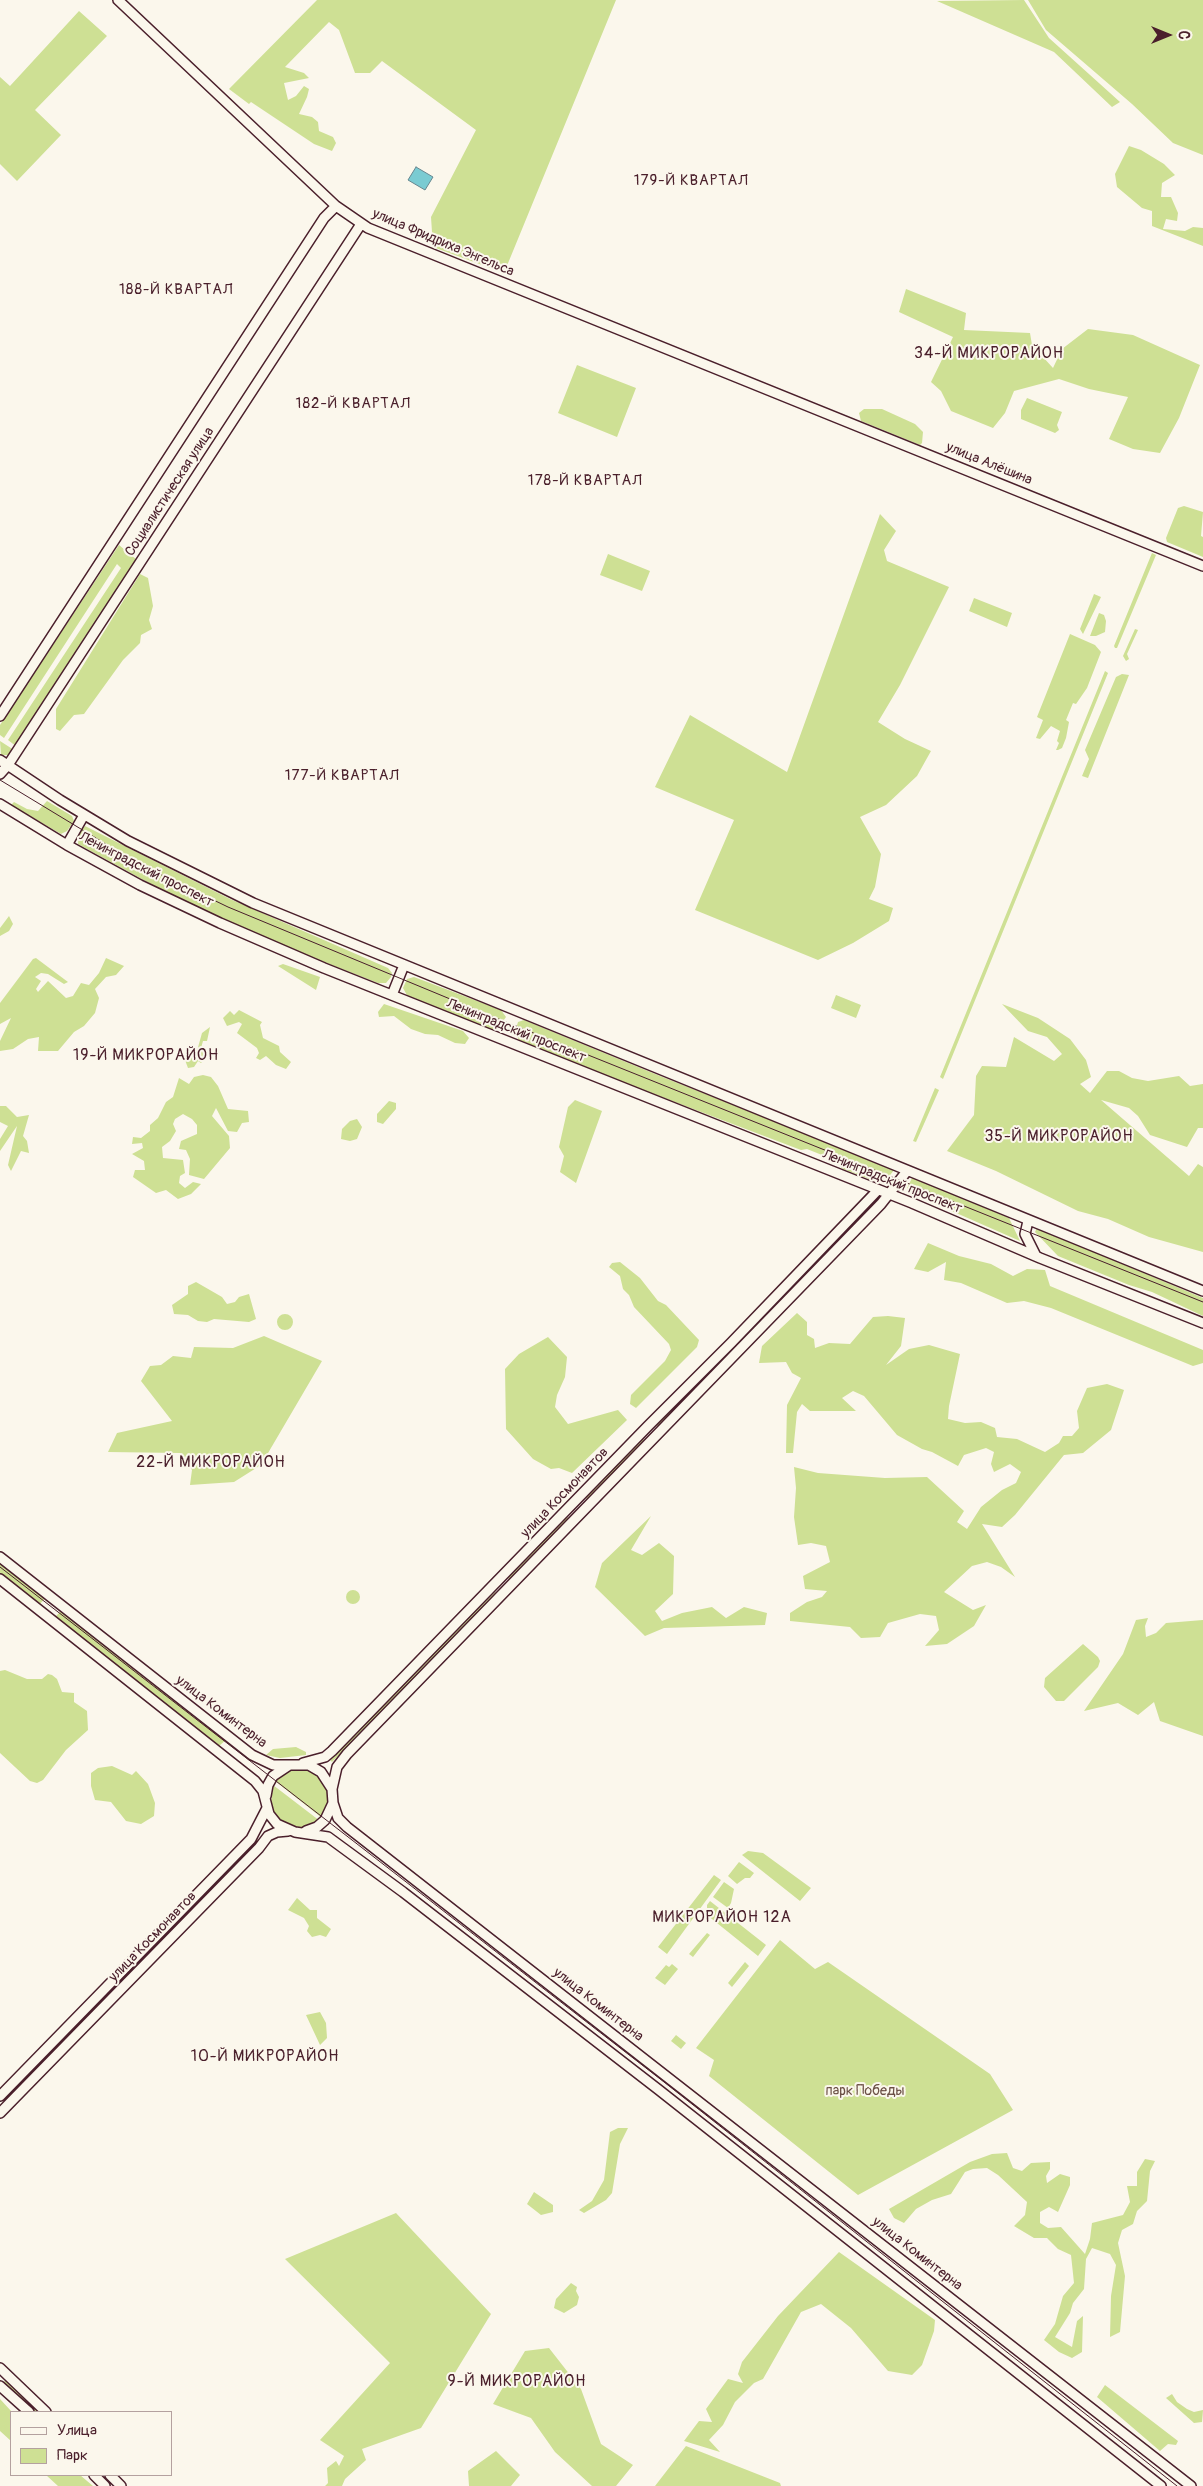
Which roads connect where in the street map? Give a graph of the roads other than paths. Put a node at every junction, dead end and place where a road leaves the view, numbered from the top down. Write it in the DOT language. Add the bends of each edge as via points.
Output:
graph roads {
  1 [pos="118,0"];
  2 [pos="336,206"];
  3 [pos="361,224"];
  4 [pos="765,389"];
  5 [pos="1203,566"];
  6 [pos="0,716"];
  7 [pos="0,760"];
  8 [pos="8,765"];
  9 [pos="0,774"];
  10 [pos="0,804"];
  11 [pos="84,815"];
  12 [pos="67,845"];
  13 [pos="404,965"];
  14 [pos="392,995"];
  15 [pos="907,1171"];
  16 [pos="878,1190"];
  17 [pos="889,1194"];
  18 [pos="1028,1221"];
  19 [pos="1036,1256"];
  20 [pos="1203,1291"];
  21 [pos="1203,1323"];
  22 [pos="0,1557"];
  23 [pos="0,1579"];
  24 [pos="296,1764"];
  25 [pos="332,1789"];
  26 [pos="266,1796"];
  27 [pos="333,1803"];
  28 [pos="267,1808"];
  29 [pos="295,1832"];
  30 [pos="0,2096"];
  31 [pos="0,2113"];
  32 [pos="1,2372"];
  33 [pos="0,2386"];
  34 [pos="28,2411"];
  35 [pos="45,2411"];
  36 [pos="95,2476"];
  37 [pos="111,2476"];
  38 [pos="105,2486"];
  39 [pos="121,2486"];
  40 [pos="1161,2486"];
  41 [pos="1192,2486"];
  1 -- 2 [label="street, улица Фридриха Энгельса"];
  2 -- 3 [label="street, улица Фридриха Энгельса"];
  2 -- 6 [label="street, Социалистическая улица" via="324,218"];
  3 -- 4 [label="street, улица Фридриха Энгельса" via="400,243"];
  3 -- 8 [label="street, Социалистическая улица"];
  4 -- 5 [label="street, улица Алёшина"];
  7 -- 8 [label="street, Ленинградский проспект"];
  8 -- 9 [label="street, Социалистическая улица"];
  8 -- 11 [label="street, Ленинградский проспект"];
  10 -- 12 [label="street, Ленинградский проспект"];
  11 -- 12 [label="street"];
  11 -- 13 [label="street, Ленинградский проспект" via="128,841 244,899"];
  12 -- 14 [label="street, Ленинградский проспект" via="220,923"];
  13 -- 14 [label="street"];
  13 -- 15 [label="street, Ленинградский проспект"];
  14 -- 16 [label="street, Ленинградский проспект"];
  15 -- 17 [label="street, улица Космонавтов"];
  15 -- 18 [label="street, Ленинградский проспект"];
  16 -- 17 [label="street, Ленинградский проспект"];
  16 -- 24 [label="street, улица Космонавтов" via="339,1744 325,1757"];
  17 -- 19 [label="street, Ленинградский проспект"];
  17 -- 25 [label="street, улица Космонавтов" via="347,1754 337,1767"];
  18 -- 19 [label="street" via="1025,1234"];
  18 -- 20 [label="street, Ленинградский проспект"];
  19 -- 21 [label="street, Ленинградский проспект"];
  22 -- 24 [label="street, улица Коминтерна" via="252,1754 273,1765"];
  23 -- 26 [label="street" via="206,1740 258,1783"];
  24 -- 25 [label="street, улица Коминтерна" via="309,1765 321,1772"];
  24 -- 26 [label="street, улица Космонавтов" via="275,1774"];
  25 -- 27 [label="street, улица Коминтерна"];
  26 -- 28 [label="street"];
  27 -- 29 [label="street, улица Космонавтов" via="328,1817 317,1827"];
  27 -- 41 [label="street, улица Коминтерна" via="338,1818 347,1827"];
  28 -- 29 [label="street" via="277,1824"];
  28 -- 30 [label="street, улица Космонавтов" via="251,1839"];
  29 -- 31 [label="street, улица Космонавтов" via="282,1830 268,1836"];
  29 -- 40 [label="street" via="328,1837 402,1892"];
  32 -- 35 [label="street"];
  33 -- 34 [label="street"];
  36 -- 38 [label="street"];
  37 -- 39 [label="street"];
}
